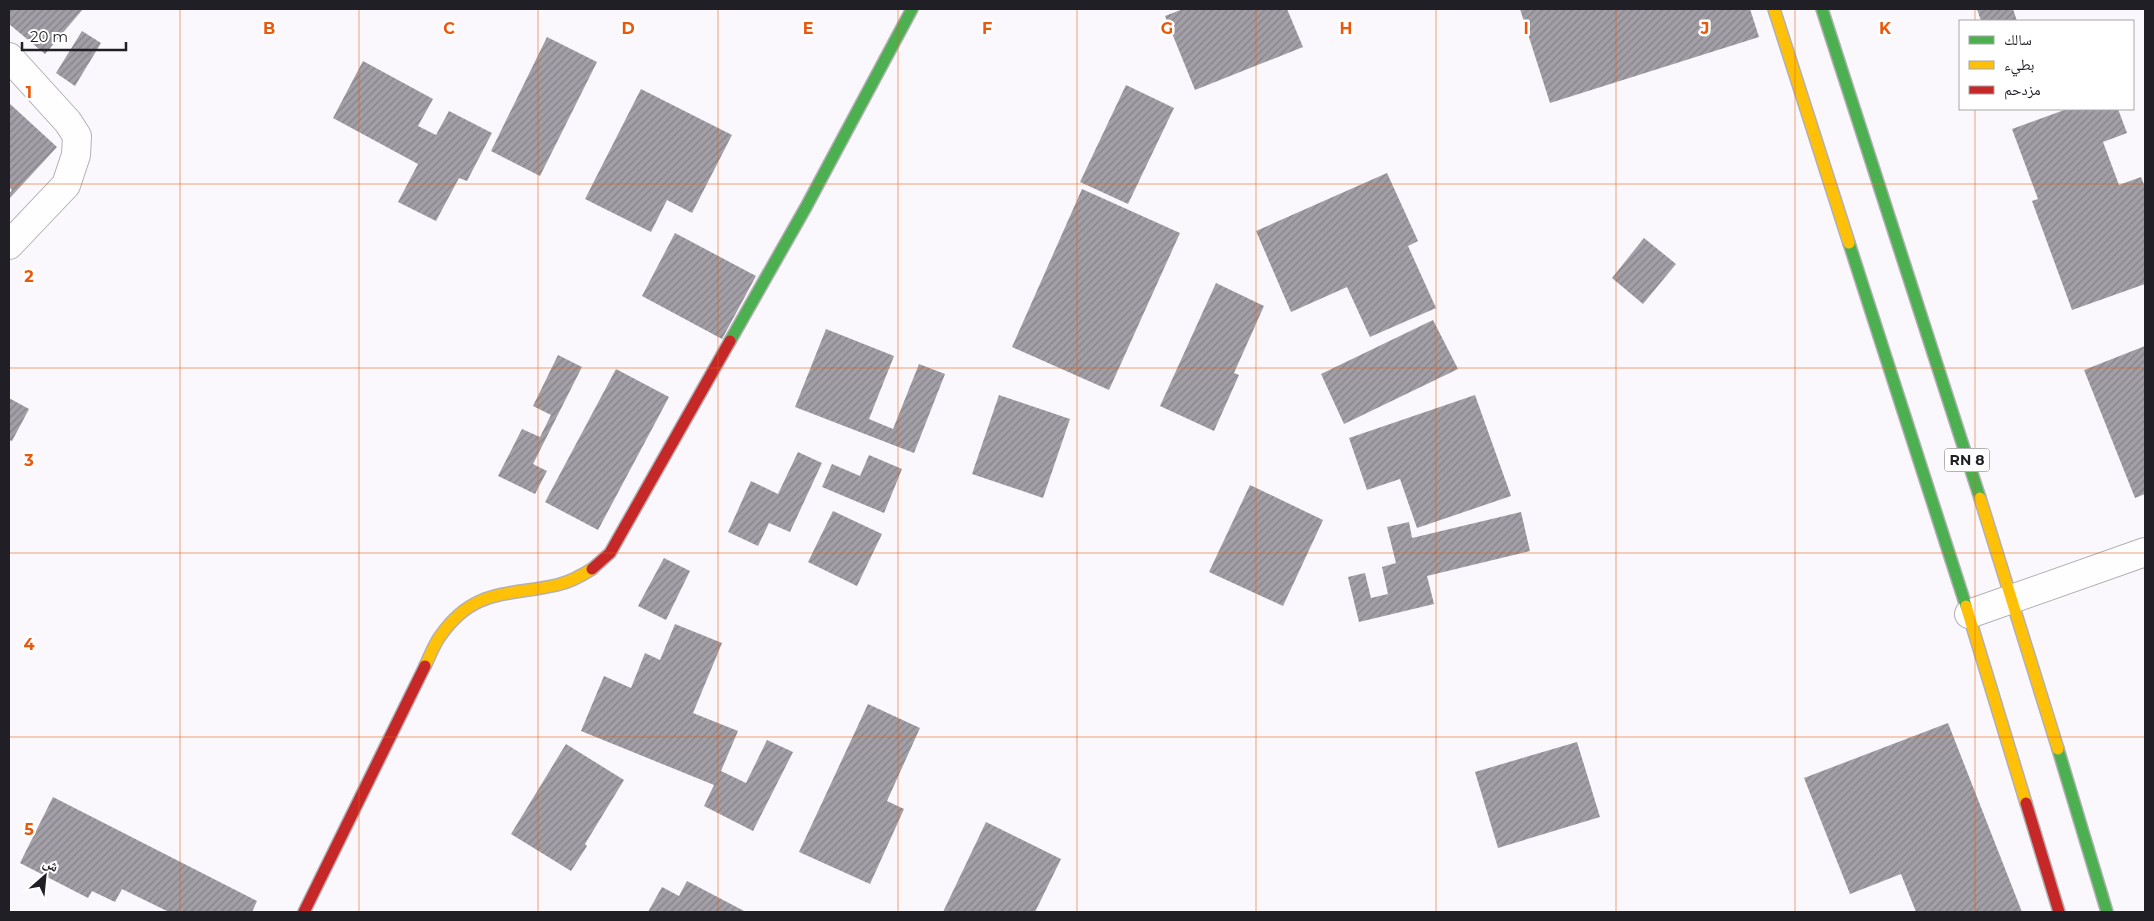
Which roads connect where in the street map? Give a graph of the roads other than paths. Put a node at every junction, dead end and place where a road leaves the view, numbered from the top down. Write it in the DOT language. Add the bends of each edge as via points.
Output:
graph roads {
  1 [pos="912,9"];
  2 [pos="1774,9"];
  3 [pos="1822,9"];
  4 [pos="9,57"];
  5 [pos="9,245"];
  6 [pos="2145,552"];
  7 [pos="2012,599"];
  8 [pos="1970,614"];
  9 [pos="304,912"];
  10 [pos="2059,912"];
  11 [pos="2107,912"];
  1 -- 9 [label="main road" via="806,207 610,553 582,577 547,588 493,595 472,604 454,618 440,636"];
  2 -- 8 [label="main road, RN 8"];
  3 -- 7 [label="main road, RN 8"];
  4 -- 5 [label="street" via="77,136 76,155 66,186"];
  6 -- 7 [label="street"];
  7 -- 8 [label="street"];
  7 -- 11 [label="main road, RN 8"];
  8 -- 10 [label="main road, RN 8"];
}
